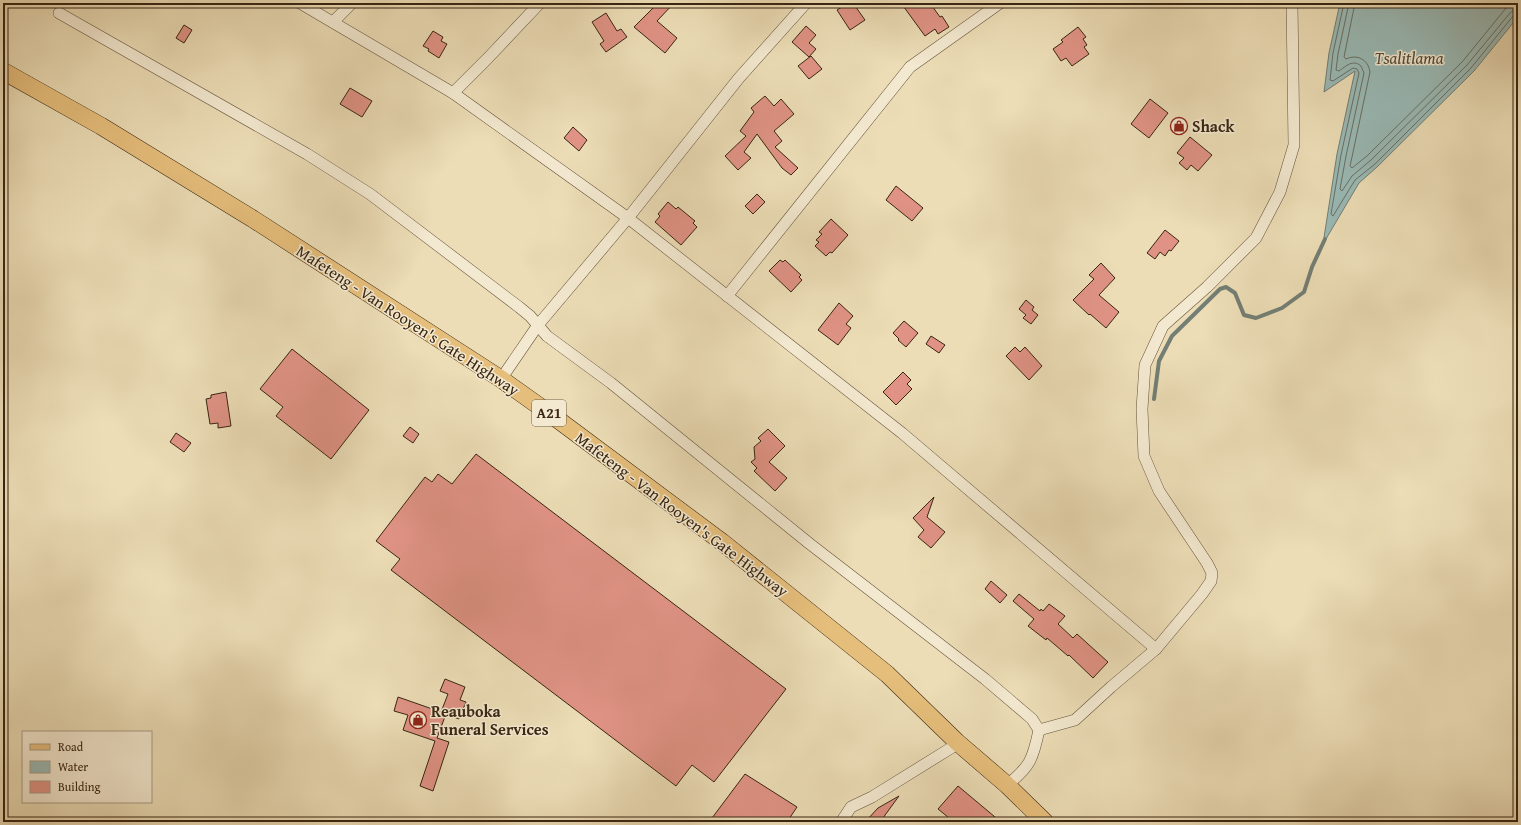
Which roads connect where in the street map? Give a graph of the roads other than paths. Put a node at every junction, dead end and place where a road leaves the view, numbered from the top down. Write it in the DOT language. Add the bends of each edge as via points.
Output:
graph roads {
  1 [pos="300,3"];
  2 [pos="352,3"];
  3 [pos="540,3"];
  4 [pos="806,3"];
  5 [pos="1000,3"];
  6 [pos="1292,3"];
  7 [pos="59,13"];
  8 [pos="333,22"];
  9 [pos="3,71"];
  10 [pos="453,93"];
  11 [pos="628,218"];
  12 [pos="727,296"];
  13 [pos="538,325"];
  14 [pos="500,379"];
  15 [pos="1156,649"];
  16 [pos="1038,730"];
  17 [pos="957,742"];
  18 [pos="1006,785"];
  19 [pos="841,822"];
  20 [pos="1045,822"];
  1 -- 8 [label="street"];
  2 -- 8 [label="street"];
  3 -- 10 [label="street"];
  4 -- 11 [label="street" via="739,78"];
  5 -- 12 [label="street" via="910,67"];
  6 -- 15 [label="street" via="1294,145 1280,192 1256,238 1207,288 1163,326 1145,365 1142,409 1144,456 1159,491 1212,573 1211,581 1202,594"];
  7 -- 13 [label="street" via="307,154 370,194 519,307"];
  8 -- 10 [label="street"];
  9 -- 14 [label="main road, Mafeteng - Van Rooyen's Gate Highway / A21" via="101,126 253,219"];
  10 -- 11 [label="street"];
  11 -- 12 [label="street"];
  11 -- 13 [label="street"];
  12 -- 15 [label="street" via="902,433"];
  13 -- 14 [label="street"];
  13 -- 16 [label="street" via="547,336 984,679 1032,719"];
  14 -- 17 [label="main road, Mafeteng - Van Rooyen's Gate Highway / A21" via="728,546 887,674"];
  15 -- 16 [label="street" via="1076,720"];
  16 -- 18 [label="street" via="1034,754 1023,773"];
  17 -- 18 [label="main road, Mafeteng - Van Rooyen's Gate Highway / A21"];
  17 -- 19 [label="street" via="872,797 851,807"];
  18 -- 20 [label="main road, Mafeteng - Van Rooyen's Gate Highway / A21"];
}
